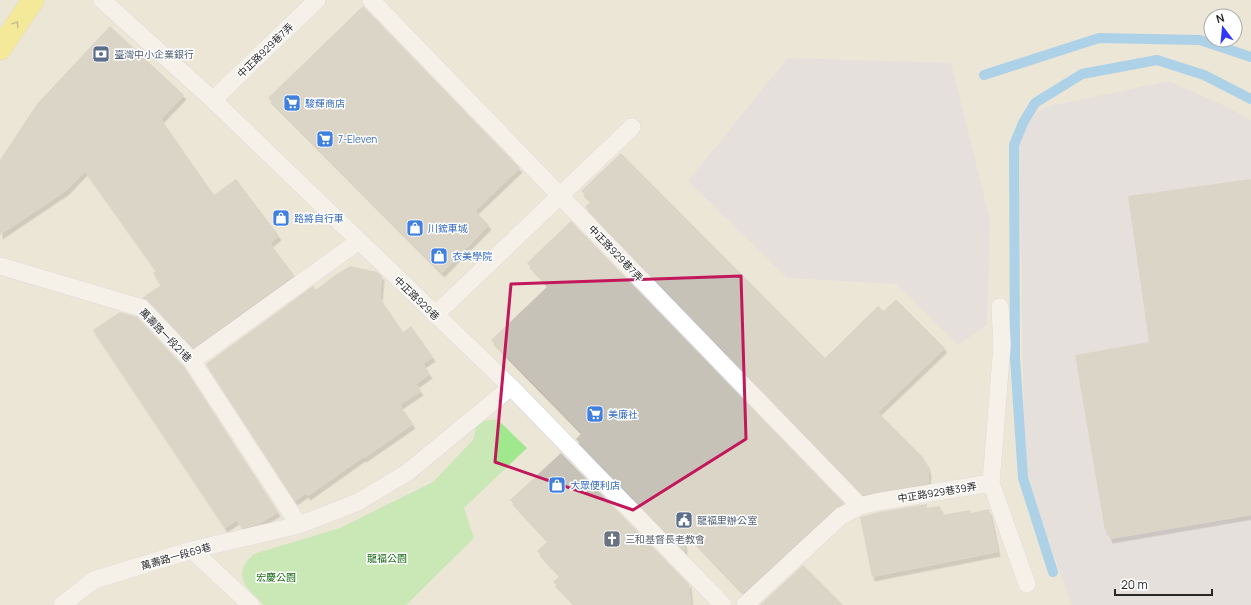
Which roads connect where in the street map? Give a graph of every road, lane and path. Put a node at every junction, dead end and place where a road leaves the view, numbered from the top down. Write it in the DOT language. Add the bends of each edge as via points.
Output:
graph roads {
  1 [pos="33,0"];
  2 [pos="102,0"];
  3 [pos="317,0"];
  4 [pos="371,0"];
  5 [pos="0,49"];
  6 [pos="213,100"];
  7 [pos="632,127"];
  8 [pos="560,196"];
  9 [pos="359,241"];
  10 [pos="0,266"];
  11 [pos="1000,307"];
  12 [pos="435,315"];
  13 [pos="192,361"];
  14 [pos="511,387"];
  15 [pos="991,483"];
  16 [pos="860,506"];
  17 [pos="299,525"];
  18 [pos="192,550"];
  19 [pos="1027,584"];
  20 [pos="62,605"];
  21 [pos="251,605"];
  22 [pos="723,605"];
  23 [pos="745,605"];
  5 -- 1 [label="main road, one-way"];
  2 -- 6 [label="lane, 中正路929巷"];
  3 -- 6 [label="lane, 中正路929巷7弄"];
  4 -- 8 [label="lane, 中正路929巷7弄"];
  6 -- 9 [label="lane, 中正路929巷"];
  7 -- 8 [label="lane"];
  8 -- 12 [label="lane"];
  8 -- 16 [label="lane, 中正路929巷7弄"];
  9 -- 12 [label="lane, 中正路929巷"];
  9 -- 13 [label="lane"];
  10 -- 13 [label="lane, 萬壽路一段21巷" via="142,308"];
  11 -- 15 [label="lane, 中正路929巷39弄" via="1002,345"];
  12 -- 14 [label="lane, 中正路929巷"];
  13 -- 17 [label="lane, 萬壽路一段21巷"];
  14 -- 17 [label="lane, 萬壽路一段69巷" via="408,472 358,502"];
  14 -- 22 [label="lane, 中正路929巷"];
  15 -- 16 [label="lane, 中正路929巷39弄"];
  15 -- 19 [label="lane"];
  16 -- 23 [label="lane, 中正路929巷39弄" via="841,516"];
  17 -- 18 [label="lane, 萬壽路一段69巷"];
  18 -- 20 [label="lane, 萬壽路一段69巷" via="94,580"];
  18 -- 21 [label="lane"];
}
